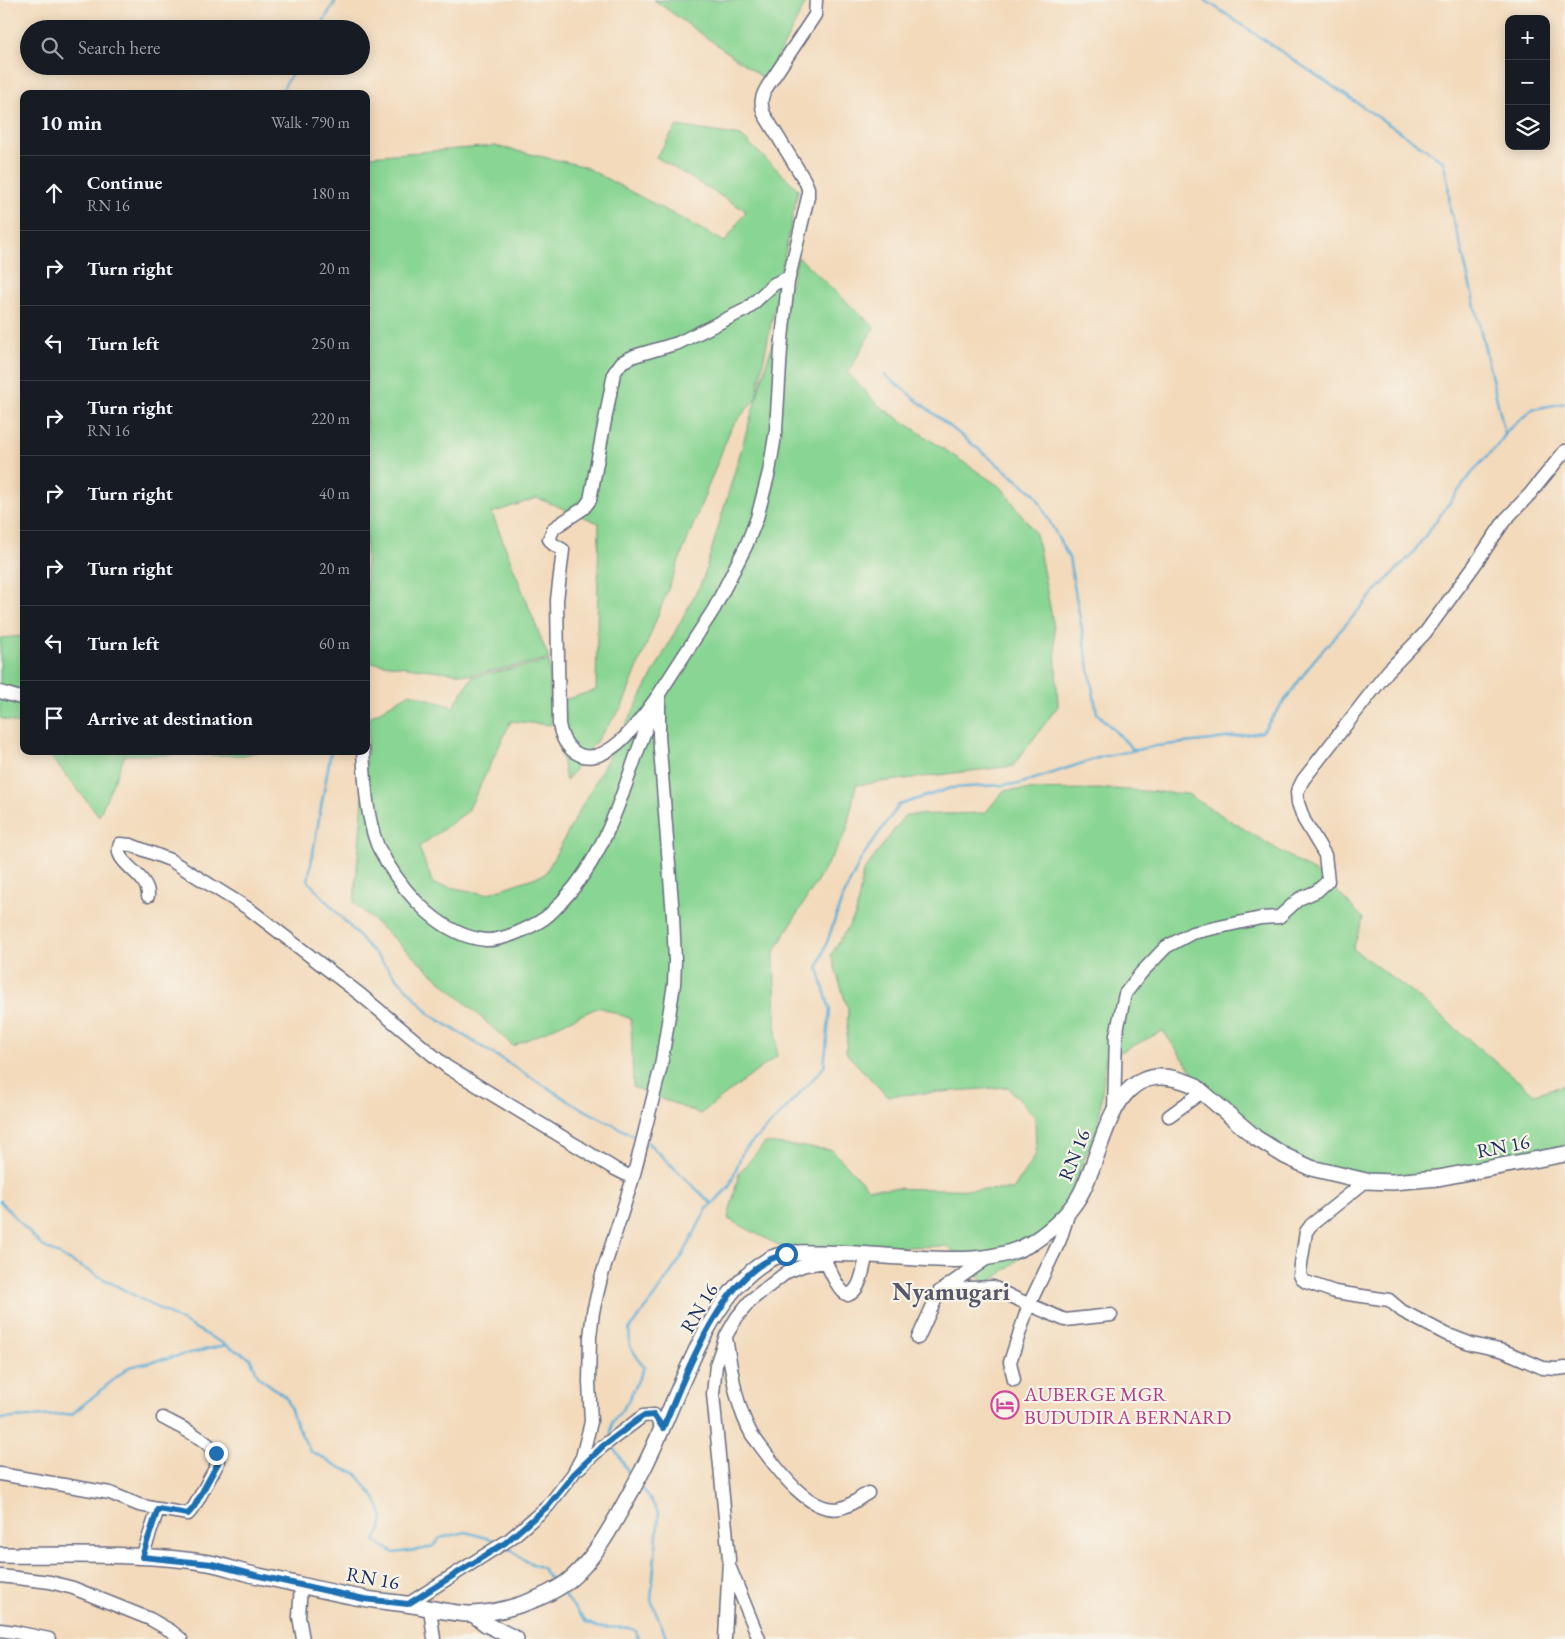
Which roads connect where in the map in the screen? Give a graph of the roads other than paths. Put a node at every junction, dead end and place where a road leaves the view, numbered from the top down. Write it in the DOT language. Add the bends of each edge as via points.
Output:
graph roads {
  1 [pos="816,0"];
  2 [pos="789,276"];
  3 [pos="1565,451"];
  4 [pos="0,692"];
  5 [pos="659,694"];
  6 [pos="20,699"];
  7 [pos="363,755"];
  8 [pos="148,896"];
  9 [pos="1202,1092"];
  10 [pos="1114,1109"];
  11 [pos="1169,1116"];
  12 [pos="1565,1154"];
  13 [pos="632,1178"];
  14 [pos="1366,1181"];
  15 [pos="1070,1210"];
  16 [pos="867,1254"];
  17 [pos="824,1257"];
  18 [pos="989,1257"];
  19 [pos="940,1292"];
  20 [pos="1029,1305"];
  21 [pos="1110,1315"];
  22 [pos="726,1336"];
  23 [pos="918,1338"];
  24 [pos="1565,1368"];
  25 [pos="1014,1380"];
  26 [pos="163,1418"];
  27 [pos="663,1428"];
  28 [pos="0,1474"];
  29 [pos="574,1474"];
  30 [pos="868,1493"];
  31 [pos="158,1509"];
  32 [pos="0,1555"];
  33 [pos="142,1557"];
  34 [pos="728,1563"];
  35 [pos="0,1576"];
  36 [pos="301,1584"];
  37 [pos="408,1604"];
  38 [pos="430,1609"];
  39 [pos="473,1614"];
  40 [pos="0,1630"];
  41 [pos="48,1639"];
  42 [pos="181,1639"];
  43 [pos="303,1639"];
  44 [pos="434,1639"];
  45 [pos="516,1639"];
  46 [pos="724,1639"];
  47 [pos="759,1639"];
  1 -- 2 [label="street" via="815,15 761,100 764,114 808,188"];
  2 -- 5 [label="street" via="776,430 758,518 714,608"];
  2 -- 5 [label="street" via="774,284 747,309 678,343 622,362 614,373 590,500 584,508 554,528 549,539 563,550 557,600 559,714 561,736 568,746 582,756 593,757 614,747 637,726"];
  3 -- 10 [label="street" via="1505,520 1425,633 1388,671 1303,780 1297,792 1298,803 1304,820 1325,855 1328,881 1317,891 1299,899 1279,917 1192,933 1166,947 1125,994 1116,1035"];
  4 -- 6 [label="street"];
  5 -- 7 [label="street" via="618,810 586,874 547,917 499,938 488,940 459,933 427,912 410,896 377,845 366,793"];
  5 -- 13 [label="street" via="674,969 661,1066"];
  8 -- 13 [label="street" via="144,882 122,860 118,852 120,844 170,860 249,909 361,995 447,1067"];
  9 -- 10 [label="main road, RN 16 / RN 16" via="1183,1080 1151,1078 1138,1083"];
  9 -- 11 [label="street"];
  9 -- 14 [label="main road, RN 16 / RN 16" via="1256,1138 1285,1156 1311,1168"];
  10 -- 15 [label="main road, RN 16 / RN 16" via="1091,1171"];
  12 -- 14 [label="main road, RN 16 / RN 16" via="1438,1178"];
  13 -- 29 [label="street" via="593,1312 589,1382 591,1422"];
  14 -- 24 [label="street" via="1306,1232 1302,1279 1335,1292 1389,1300 1404,1312 1446,1334 1504,1351 1543,1368"];
  15 -- 18 [label="main road, RN 16 / RN 16" via="1031,1244"];
  15 -- 20 [label="street" via="1060,1240"];
  16 -- 17 [label="main road, RN 16 / RN 16"];
  16 -- 17 [label="street" via="858,1286 848,1295 840,1288"];
  16 -- 18 [label="main road, RN 16 / RN 16" via="955,1259"];
  17 -- 22 [label="street" via="787,1272 751,1300"];
  17 -- 27 [label="main road, RN 16 / RN 16" via="794,1253 774,1257 735,1287 695,1355"];
  18 -- 19 [label="street"];
  19 -- 20 [label="street" via="993,1287"];
  19 -- 23 [label="street"];
  20 -- 21 [label="street" via="1065,1320"];
  20 -- 25 [label="street" via="1010,1362"];
  22 -- 30 [label="street" via="738,1403 747,1426 798,1492 819,1507 829,1509 843,1508"];
  22 -- 34 [label="street" via="716,1365 713,1394"];
  26 -- 31 [label="street" via="210,1447 216,1453 218,1463 188,1514"];
  27 -- 29 [label="street" via="654,1415 643,1416 603,1446"];
  27 -- 39 [label="main road, RN 16 / RN 16" via="616,1518 588,1562 559,1588 524,1604"];
  28 -- 31 [label="street" via="110,1493"];
  29 -- 37 [label="street" via="548,1506 510,1539"];
  31 -- 33 [label="street"];
  32 -- 33 [label="main road, RN 16 / RN 16"];
  33 -- 36 [label="main road, RN 16 / RN 16" via="212,1564"];
  34 -- 46 [label="street"];
  34 -- 47 [label="street"];
  35 -- 42 [label="street" via="73,1588 150,1619"];
  36 -- 37 [label="main road, RN 16 / RN 16" via="364,1599"];
  36 -- 43 [label="street" via="299,1617"];
  37 -- 38 [label="main road, RN 16 / RN 16"];
  38 -- 39 [label="main road, RN 16 / RN 16"];
  38 -- 44 [label="street"];
  39 -- 45 [label="main road"];
  40 -- 41 [label="street"];
}
